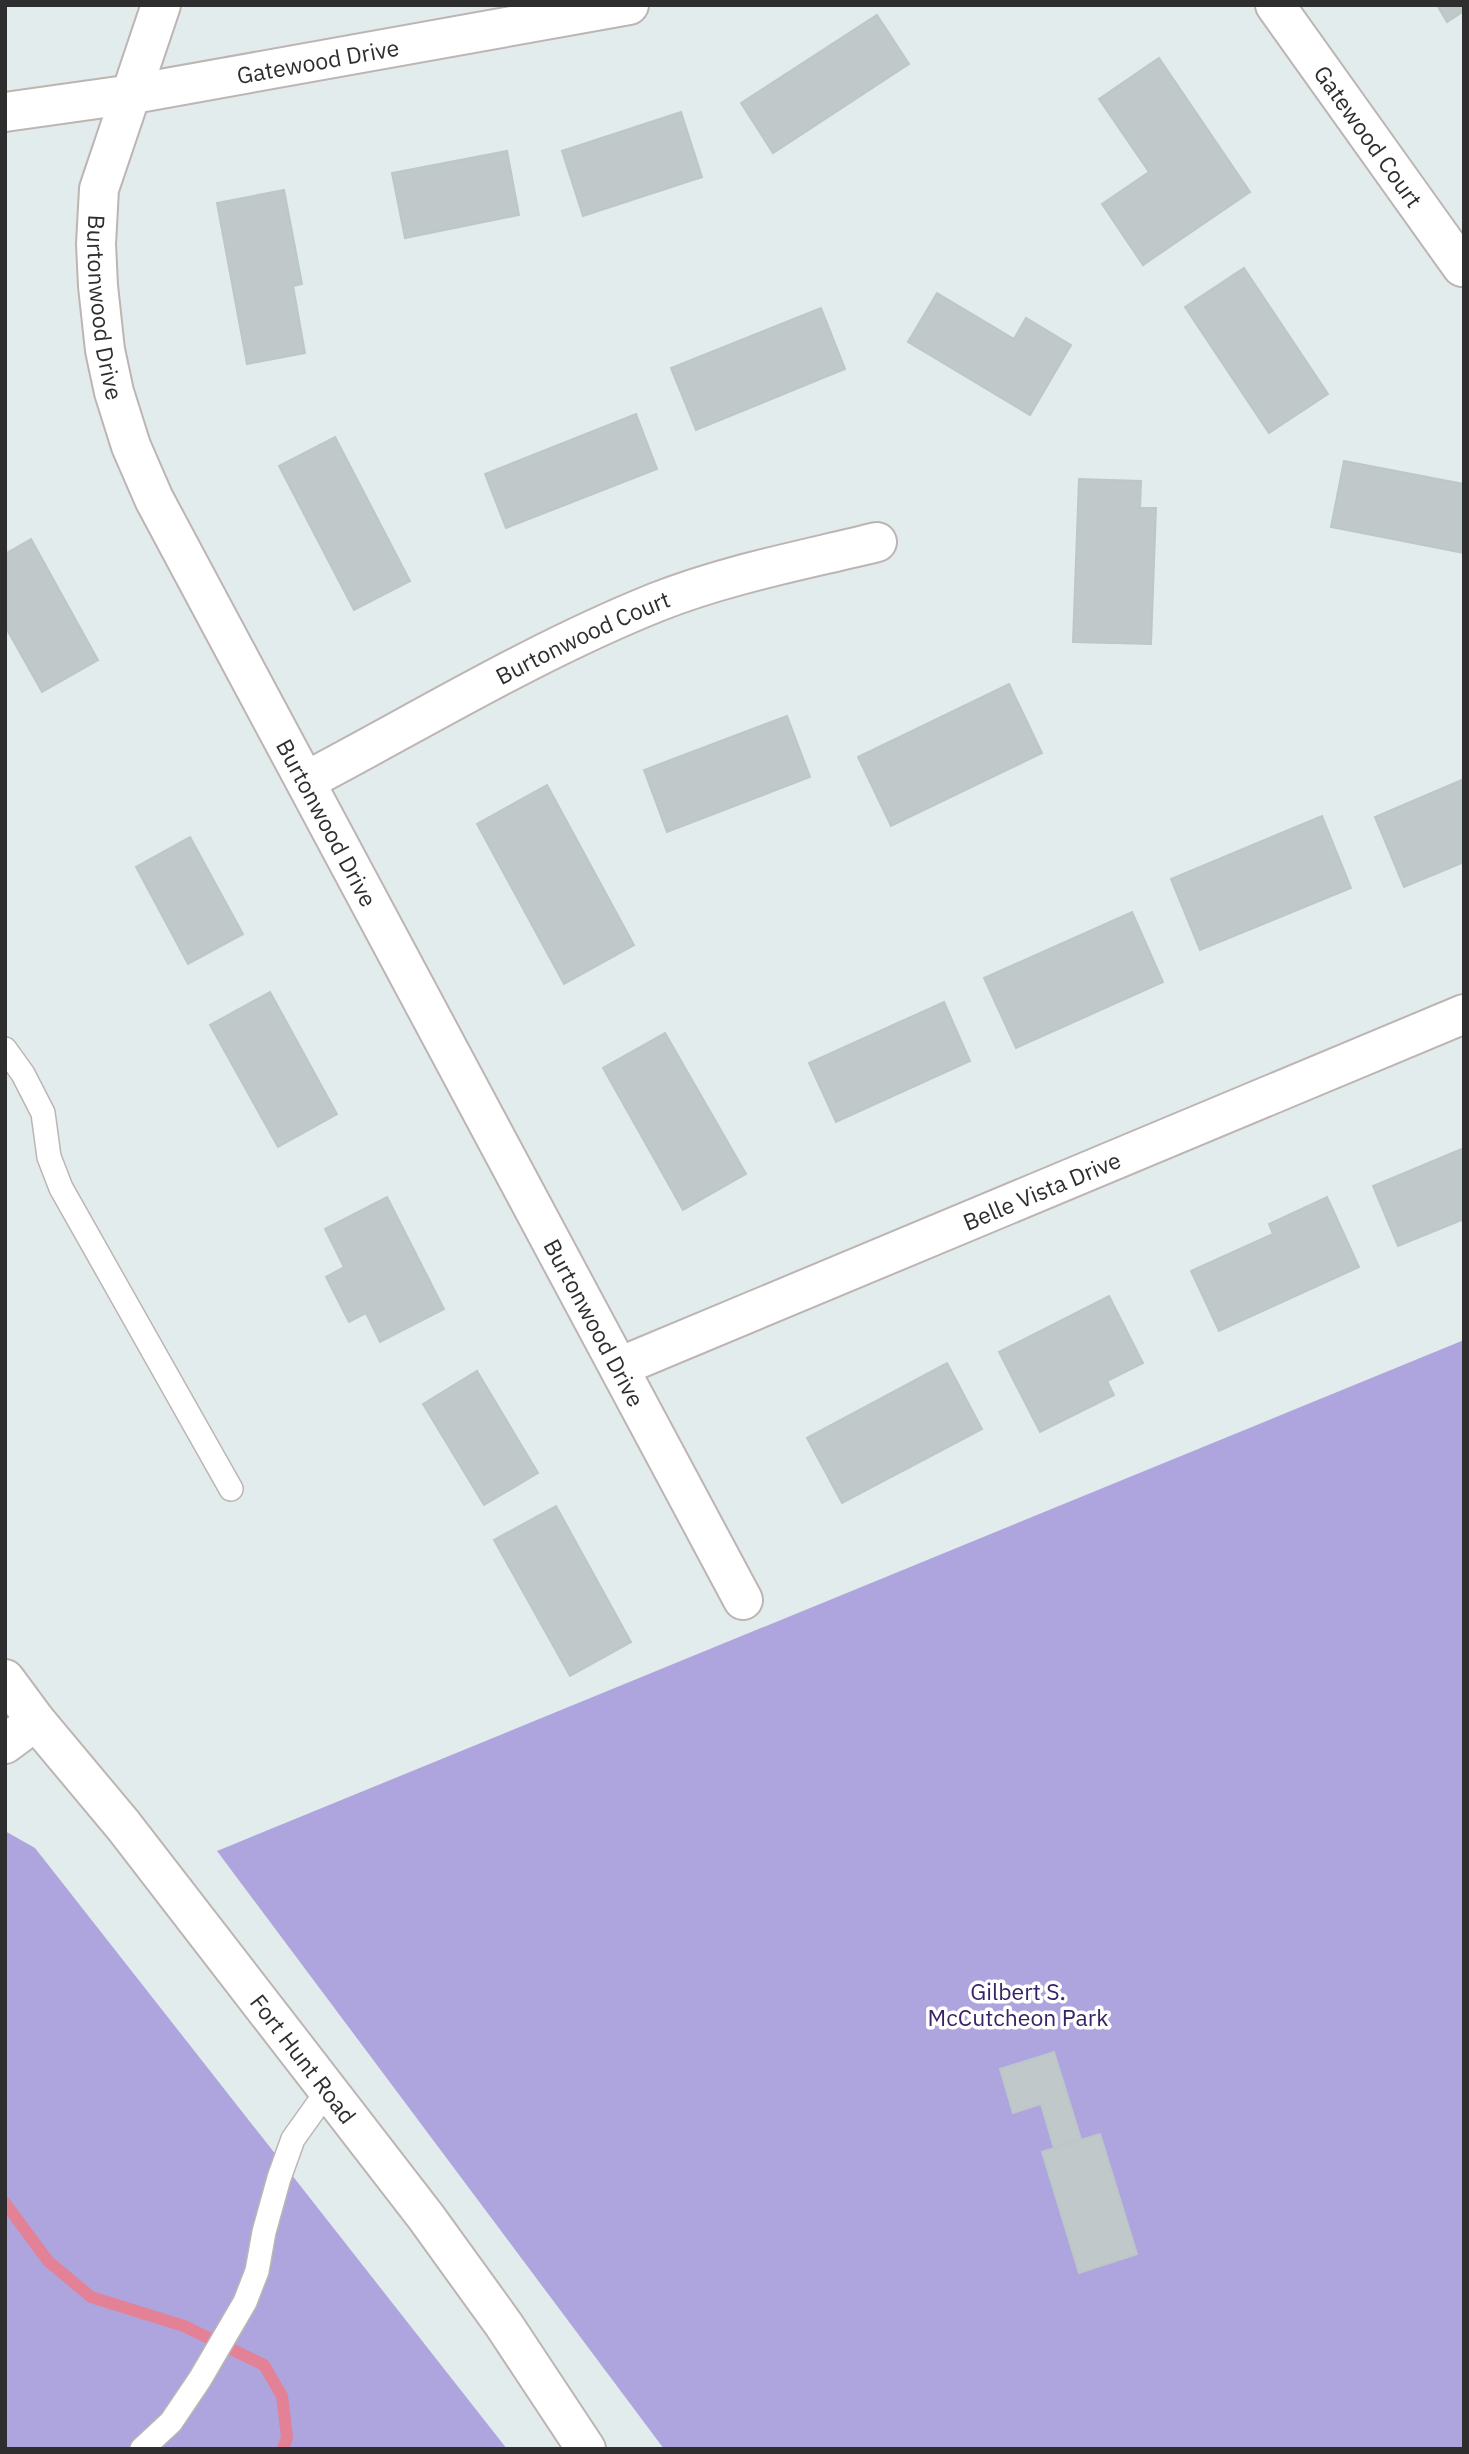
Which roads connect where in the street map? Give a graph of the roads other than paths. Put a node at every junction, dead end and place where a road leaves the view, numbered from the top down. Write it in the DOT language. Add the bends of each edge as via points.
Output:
graph roads {
  1 [pos="161,5"];
  2 [pos="629,5"];
  3 [pos="1275,5"];
  4 [pos="133,94"];
  5 [pos="5,112"];
  6 [pos="1462,267"];
  7 [pos="877,542"];
  8 [pos="306,781"];
  9 [pos="1464,1014"];
  10 [pos="5,1049"];
  11 [pos="619,1367"];
  12 [pos="231,1489"];
  13 [pos="743,1600"];
  14 [pos="5,1679"];
  15 [pos="36,1721"];
  16 [pos="5,1744"];
  17 [pos="328,2091"];
  18 [pos="142,2449"];
  19 [pos="586,2449"];
  1 -- 4 [label="street, Burtonwood Drive"];
  2 -- 4 [label="street, Gatewood Drive"];
  3 -- 6 [label="street, Gatewood Court"];
  4 -- 5 [label="street, Gatewood Drive"];
  4 -- 8 [label="street, Burtonwood Drive" via="99,189 98,286 114,392 154,499"];
  7 -- 8 [label="street, Burtonwood Court" via="724,579 657,602 558,646"];
  8 -- 11 [label="street, Burtonwood Drive"];
  9 -- 11 [label="street, Belle Vista Drive"];
  10 -- 12 [label="lane" via="43,1113 49,1157 61,1188"];
  11 -- 13 [label="street, Burtonwood Drive"];
  14 -- 15 [label="street, Fort Hunt Road"];
  15 -- 16 [label="street"];
  15 -- 17 [label="street, Fort Hunt Road" via="123,1825"];
  17 -- 18 [label="lane" via="293,2139 271,2205 257,2271 244,2302 171,2422"];
  17 -- 19 [label="street, Fort Hunt Road" via="489,2303"];
}
